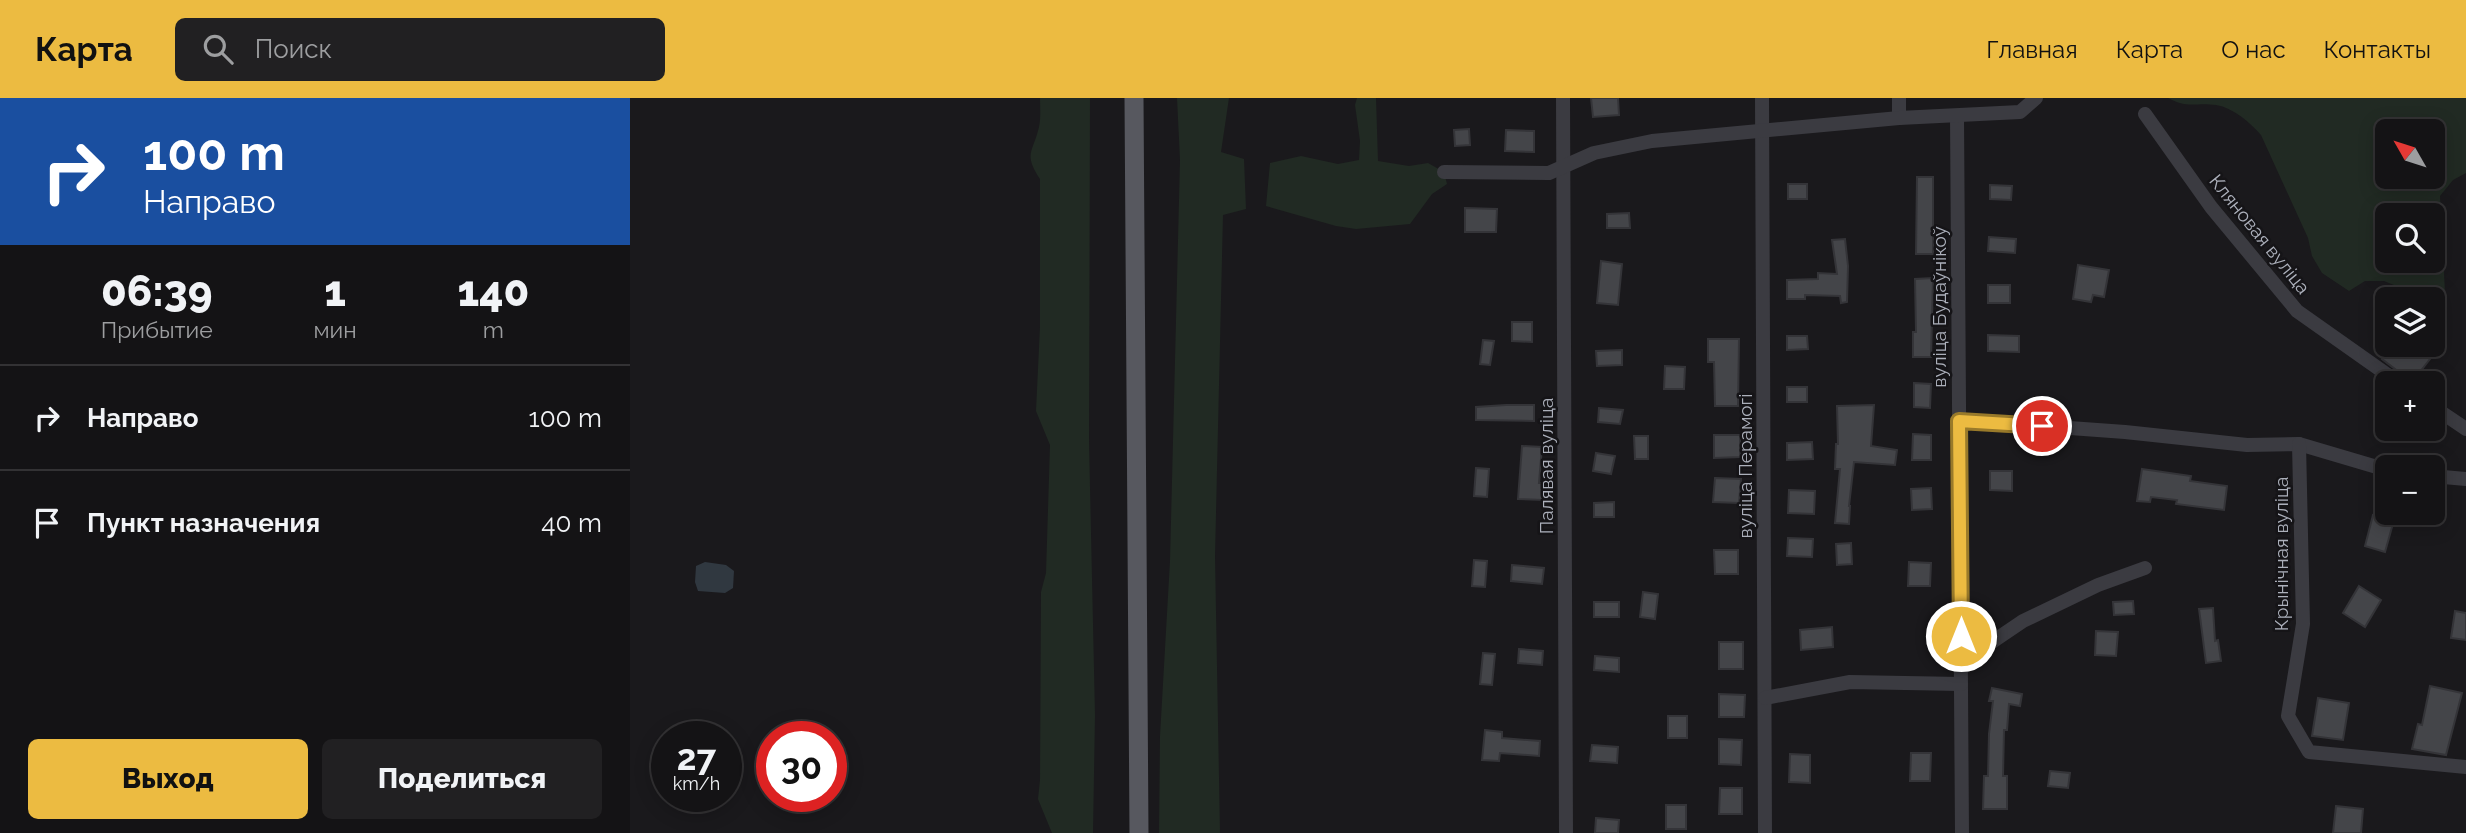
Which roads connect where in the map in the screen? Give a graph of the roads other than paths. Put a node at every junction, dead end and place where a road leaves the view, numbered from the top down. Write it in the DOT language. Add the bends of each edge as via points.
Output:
graph roads {
  1 [pos="1134,98"];
  2 [pos="1563,98"];
  3 [pos="1762,98"];
  4 [pos="1899,98"];
  5 [pos="2036,98"];
  6 [pos="2145,114"];
  7 [pos="1957,117"];
  8 [pos="1899,118"];
  9 [pos="1762,132"];
  10 [pos="1564,167"];
  11 [pos="1444,172"];
  12 [pos="2382,371"];
  13 [pos="2445,415"];
  14 [pos="1959,421"];
  15 [pos="2466,429"];
  16 [pos="2299,444"];
  17 [pos="2375,466"];
  18 [pos="2445,477"];
  19 [pos="2466,479"];
  20 [pos="2145,568"];
  21 [pos="1961,663"];
  22 [pos="1961,684"];
  23 [pos="1765,698"];
  24 [pos="2466,767"];
  25 [pos="1139,833"];
  26 [pos="1566,833"];
  27 [pos="1765,833"];
  28 [pos="1962,833"];
  1 -- 25 [label="main road"];
  2 -- 10 [label="street, Палявая вуліца"];
  3 -- 9 [label="street, вуліца Перамогі"];
  4 -- 8 [label="street"];
  5 -- 7 [label="street" via="2020,111"];
  6 -- 12 [label="street, Кляновая вуліца" via="2211,206 2297,311"];
  7 -- 8 [label="street"];
  7 -- 14 [label="street, вуліца Будаўнікоў"];
  8 -- 9 [label="street"];
  9 -- 10 [label="street" via="1652,141 1594,153"];
  9 -- 23 [label="street, вуліца Перамогі"];
  10 -- 11 [label="street" via="1549,173"];
  10 -- 26 [label="street, Палявая вуліца"];
  13 -- 15 [label="street"];
  14 -- 16 [label="street" via="2247,445"];
  14 -- 21 [label="street, вуліца Будаўнікоў"];
  16 -- 17 [label="street"];
  16 -- 24 [label="street, Крынічная вуліца" via="2303,624 2288,716 2309,752"];
  18 -- 19 [label="street"];
  20 -- 21 [label="street" via="2023,621"];
  21 -- 22 [label="street, вуліца Будаўнікоў"];
  22 -- 23 [label="street" via="1850,682"];
  22 -- 28 [label="street, вуліца Будаўнікоў"];
  23 -- 27 [label="street, вуліца Перамогі"];
}
